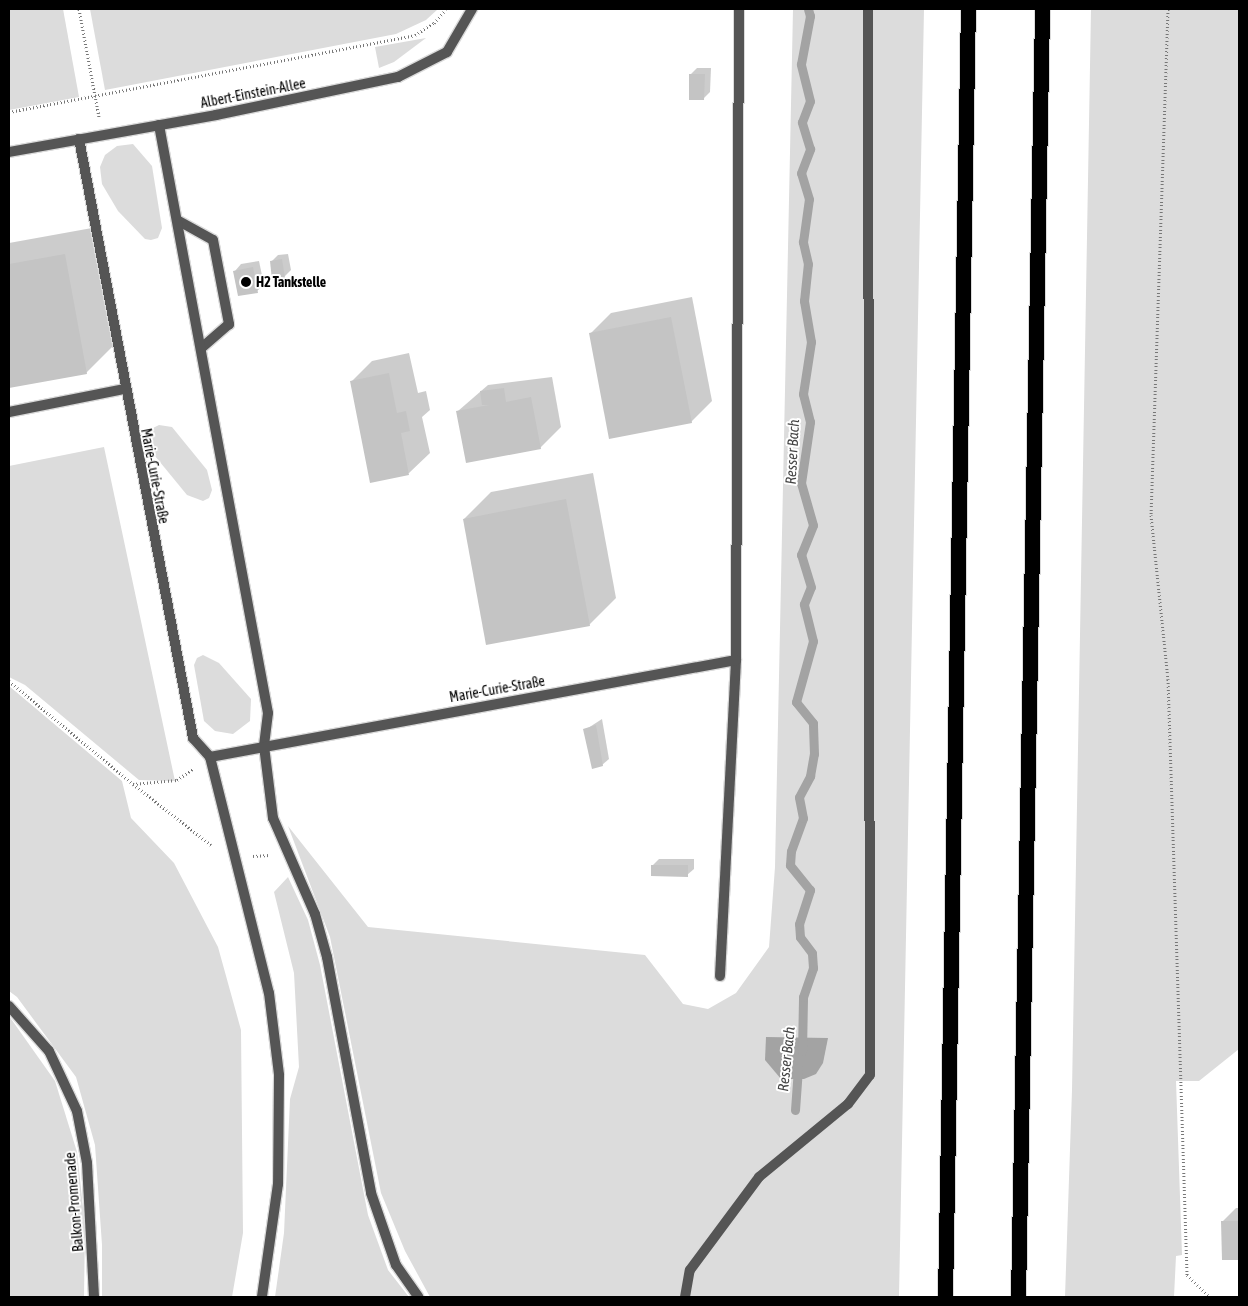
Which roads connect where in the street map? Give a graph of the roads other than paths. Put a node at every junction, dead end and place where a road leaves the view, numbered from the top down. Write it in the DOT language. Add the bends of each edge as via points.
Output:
graph roads {
  1 [pos="472,9"];
  2 [pos="739,9"];
  3 [pos="868,9"];
  4 [pos="968,9"];
  5 [pos="1042,9"];
  6 [pos="159,126"];
  7 [pos="79,139"];
  8 [pos="9,152"];
  9 [pos="177,220"];
  10 [pos="201,348"];
  11 [pos="124,389"];
  12 [pos="9,412"];
  13 [pos="736,660"];
  14 [pos="264,746"];
  15 [pos="210,757"];
  16 [pos="720,976"];
  17 [pos="9,1006"];
  18 [pos="94,1297"];
  19 [pos="262,1297"];
  20 [pos="418,1297"];
  21 [pos="684,1297"];
  22 [pos="945,1297"];
  23 [pos="1018,1297"];
  1 -- 6 [label="street, Albert-Einstein-Allee" via="447,52 398,77"];
  2 -- 13 [label="street"];
  3 -- 21 [label="street" via="870,1076 848,1104 759,1177 690,1270"];
  4 -- 22 [label="highway"];
  5 -- 23 [label="highway"];
  6 -- 7 [label="street, Albert-Einstein-Allee"];
  6 -- 9 [label="street"];
  7 -- 8 [label="street, Albert-Einstein-Allee"];
  7 -- 11 [label="street, Marie-Curie-Straße"];
  9 -- 10 [label="street"];
  9 -- 10 [label="street" via="213,240 229,324"];
  10 -- 14 [label="street" via="268,713"];
  11 -- 12 [label="street"];
  11 -- 15 [label="street, Marie-Curie-Straße" via="193,738"];
  13 -- 14 [label="street, Marie-Curie-Straße"];
  13 -- 16 [label="street"];
  14 -- 15 [label="street, Marie-Curie-Straße"];
  14 -- 20 [label="street" via="273,818 315,914 327,957 371,1193 396,1265"];
  15 -- 19 [label="street" via="269,993 280,1075 278,1184"];
  17 -- 18 [label="street, Balkon-Promenade" via="49,1051 76,1111 87,1164"];
}
